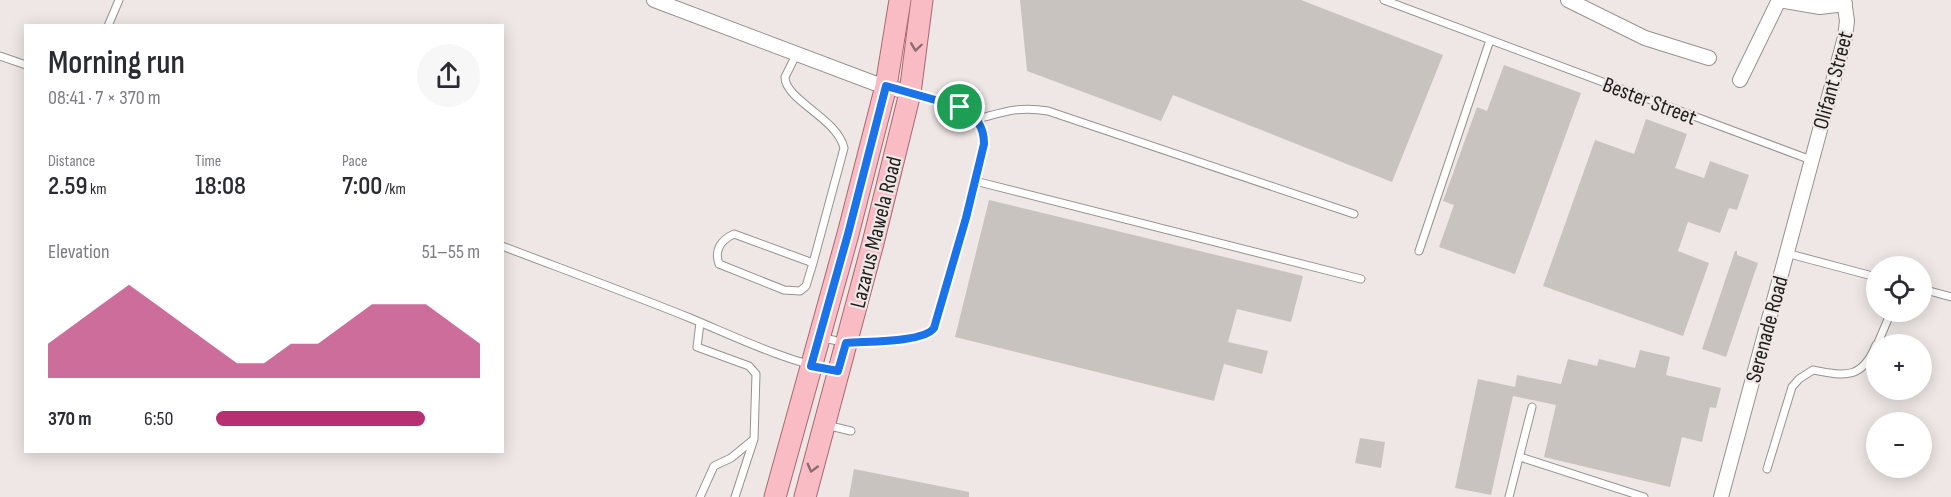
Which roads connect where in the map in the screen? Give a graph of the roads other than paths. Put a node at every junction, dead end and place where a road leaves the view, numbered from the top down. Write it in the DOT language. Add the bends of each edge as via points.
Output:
graph roads {
  1 [pos="119,0"];
  2 [pos="654,0"];
  3 [pos="900,0"];
  4 [pos="922,0"];
  5 [pos="1384,0"];
  6 [pos="1568,0"];
  7 [pos="1779,0"];
  8 [pos="1845,2"];
  9 [pos="109,24"];
  10 [pos="1490,40"];
  11 [pos="797,53"];
  12 [pos="0,56"];
  13 [pos="1709,58"];
  14 [pos="24,64"];
  15 [pos="1740,80"];
  16 [pos="886,86"];
  17 [pos="910,93"];
  18 [pos="977,119"];
  19 [pos="1810,160"];
  20 [pos="975,181"];
  21 [pos="1354,214"];
  22 [pos="504,247"];
  23 [pos="1419,251"];
  24 [pos="1786,253"];
  25 [pos="813,263"];
  26 [pos="1866,274"];
  27 [pos="1361,279"];
  28 [pos="1932,292"];
  29 [pos="1951,297"];
  30 [pos="700,323"];
  31 [pos="819,337"];
  32 [pos="846,343"];
  33 [pos="1866,364"];
  34 [pos="811,366"];
  35 [pos="838,371"];
  36 [pos="1532,407"];
  37 [pos="824,425"];
  38 [pos="851,431"];
  39 [pos="754,439"];
  40 [pos="1520,457"];
  41 [pos="1767,469"];
  42 [pos="700,497"];
  43 [pos="735,497"];
  44 [pos="775,497"];
  45 [pos="805,497"];
  46 [pos="1509,497"];
  47 [pos="1644,497"];
  48 [pos="1721,497"];
  1 -- 9 [label="lane"];
  2 -- 11 [label="street"];
  3 -- 16 [label="main road, Lazarus Mawela Road"];
  4 -- 17 [label="main road, Lazarus Mawela Road, one-way"];
  5 -- 10 [label="lane, Bester Street"];
  6 -- 13 [label="street" via="1645,38"];
  7 -- 8 [label="street" via="1820,7"];
  7 -- 15 [label="street"];
  8 -- 19 [label="street, Olifant Street" via="1845,37"];
  10 -- 19 [label="lane, Bester Street"];
  10 -- 23 [label="lane"];
  11 -- 16 [label="street"];
  11 -- 25 [label="lane" via="785,77 788,89 838,133 844,148"];
  12 -- 14 [label="lane"];
  16 -- 17 [label="street"];
  16 -- 31 [label="main road, Lazarus Mawela Road"];
  17 -- 18 [label="lane" via="960,107"];
  17 -- 32 [label="main road, Lazarus Mawela Road"];
  18 -- 20 [label="lane" via="984,144"];
  18 -- 21 [label="lane" via="1017,108 1047,111"];
  19 -- 24 [label="street, Serenade Road"];
  20 -- 27 [label="lane"];
  20 -- 32 [label="lane" via="932,332 910,338"];
  22 -- 30 [label="lane"];
  24 -- 26 [label="lane"];
  24 -- 48 [label="street, Serenade Road"];
  25 -- 25 [label="lane" via="806,286 794,292 719,264 716,256 725,238 734,234"];
  28 -- 29 [label="lane"];
  30 -- 34 [label="lane"];
  30 -- 39 [label="lane" via="697,347 749,366 756,374"];
  31 -- 32 [label="lane"];
  31 -- 34 [label="main road, Lazarus Mawela Road"];
  32 -- 35 [label="main road, Lazarus Mawela Road"];
  33 -- 41 [label="lane" via="1843,375 1813,370 1798,379 1792,387"];
  34 -- 35 [label="lane"];
  34 -- 44 [label="main road, Lazarus Mawela Road"];
  35 -- 37 [label="main road, Lazarus Mawela Road"];
  36 -- 40 [label="lane"];
  37 -- 38 [label="lane"];
  37 -- 45 [label="main road, Lazarus Mawela Road, one-way"];
  39 -- 42 [label="lane" via="714,466"];
  39 -- 43 [label="lane"];
  40 -- 46 [label="lane"];
  40 -- 47 [label="lane"];
}
